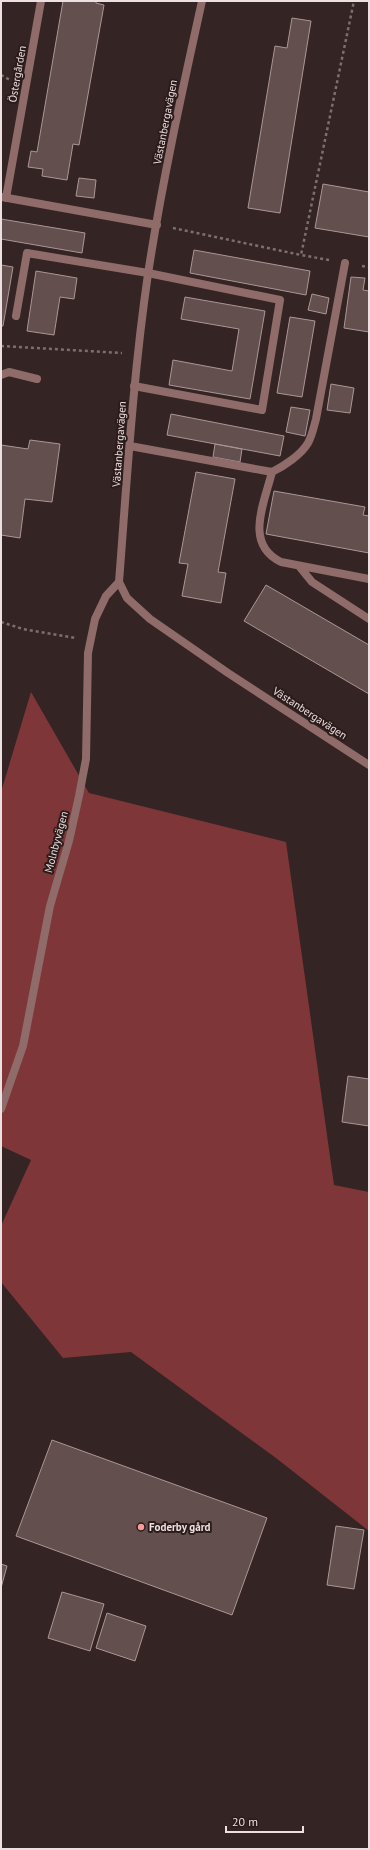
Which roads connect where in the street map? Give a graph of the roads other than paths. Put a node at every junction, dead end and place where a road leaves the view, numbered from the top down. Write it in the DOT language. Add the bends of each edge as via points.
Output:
graph roads {
  1 [pos="41,1"];
  2 [pos="202,1"];
  3 [pos="4,197"];
  4 [pos="157,225"];
  5 [pos="345,263"];
  6 [pos="148,274"];
  7 [pos="16,316"];
  8 [pos="1,375"];
  9 [pos="37,379"];
  10 [pos="134,386"];
  11 [pos="130,446"];
  12 [pos="272,472"];
  13 [pos="299,566"];
  14 [pos="369,579"];
  15 [pos="119,582"];
  16 [pos="369,619"];
  17 [pos="369,765"];
  18 [pos="1,1109"];
  1 -- 3 [label="street, Östergården"];
  2 -- 4 [label="street, Västanbergavägen" via="176,119"];
  3 -- 4 [label="street, Östergården"];
  4 -- 6 [label="street, Västanbergavägen"];
  5 -- 12 [label="street" via="316,419 308,443 281,468"];
  6 -- 7 [label="street" via="27,253"];
  6 -- 10 [label="street, Västanbergavägen"];
  6 -- 10 [label="street" via="280,300 262,410"];
  8 -- 9 [label="street" via="9,372"];
  10 -- 11 [label="street, Västanbergavägen"];
  11 -- 12 [label="street"];
  11 -- 15 [label="street, Västanbergavägen"];
  12 -- 13 [label="street" via="259,525 259,536 265,550 272,557"];
  13 -- 14 [label="street"];
  13 -- 16 [label="street" via="312,582"];
  15 -- 17 [label="street, Västanbergavägen" via="127,598 150,619"];
  15 -- 18 [label="street, Molnbyvägen" via="106,596 95,619 90,641 86,759 79,796 50,906 23,1046"];
}
